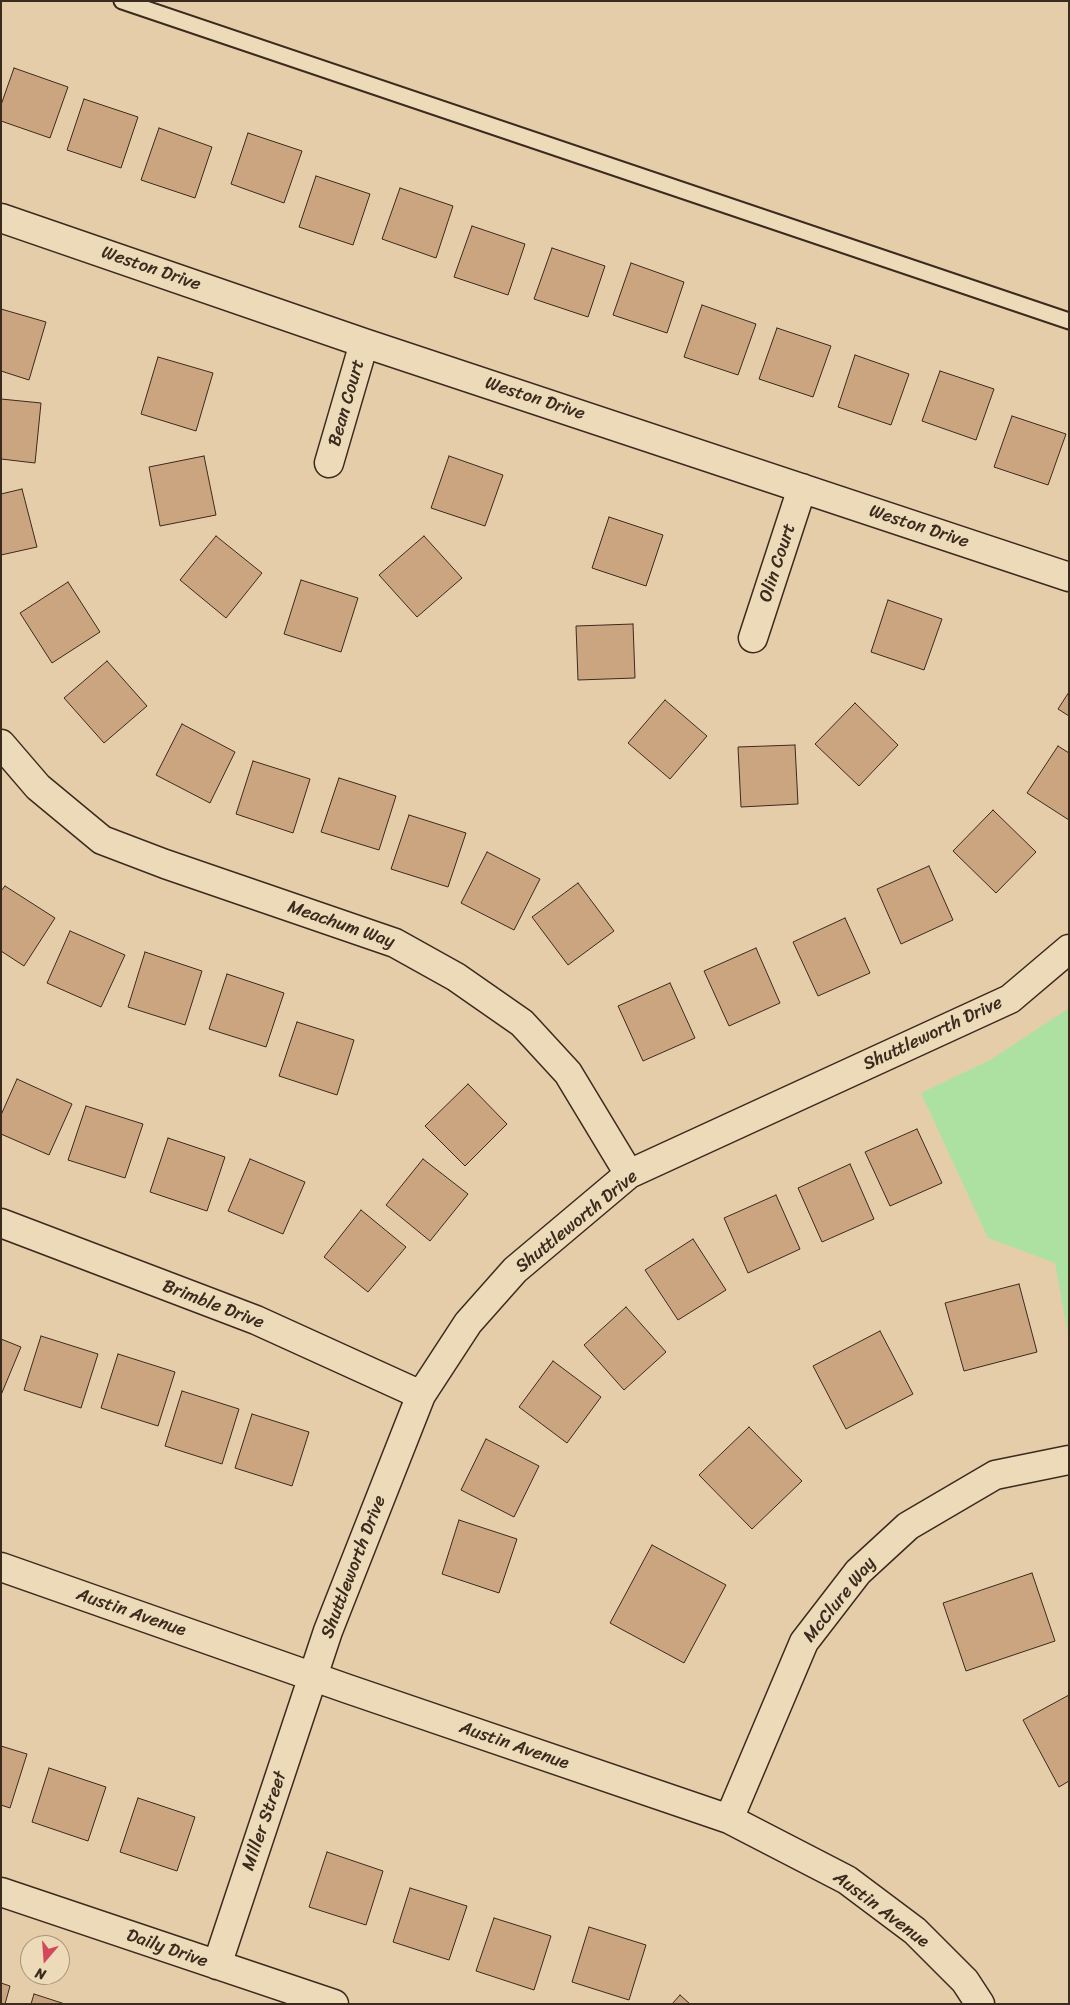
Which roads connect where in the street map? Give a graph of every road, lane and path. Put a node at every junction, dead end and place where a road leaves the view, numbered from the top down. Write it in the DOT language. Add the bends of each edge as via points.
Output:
graph roads {
  1 [pos="122,1"];
  2 [pos="1,218"];
  3 [pos="1069,322"];
  4 [pos="364,342"];
  5 [pos="329,463"];
  6 [pos="802,488"];
  7 [pos="1069,577"];
  8 [pos="753,638"];
  9 [pos="1,744"];
  10 [pos="1069,949"];
  11 [pos="629,1174"];
  12 [pos="1,1223"];
  13 [pos="421,1395"];
  14 [pos="1069,1460"];
  15 [pos="1,1567"];
  16 [pos="313,1677"];
  17 [pos="729,1819"];
  18 [pos="1,1892"];
  19 [pos="216,1965"];
  20 [pos="334,2004"];
  21 [pos="980,2004"];
  1 -- 3 [label="lane"];
  2 -- 4 [label="street, Weston Drive"];
  4 -- 5 [label="street, Bean Court"];
  4 -- 6 [label="street, Weston Drive"];
  6 -- 7 [label="street, Weston Drive"];
  6 -- 8 [label="street, Olin Court"];
  9 -- 11 [label="street, Meachum Way" via="38,787 102,840 395,943 456,976 522,1023 568,1073"];
  10 -- 11 [label="street, Shuttleworth Drive" via="1010,999"];
  11 -- 13 [label="street, Shuttleworth Drive" via="515,1270 468,1323"];
  12 -- 13 [label="street, Brimble Drive" via="256,1320"];
  13 -- 16 [label="street, Shuttleworth Drive"];
  14 -- 17 [label="street, McClure Way" via="995,1475 908,1526 858,1572 804,1642"];
  15 -- 16 [label="street, Austin Avenue"];
  16 -- 17 [label="street, Austin Avenue"];
  16 -- 19 [label="street, Miller Street"];
  17 -- 21 [label="street, Austin Avenue" via="847,1880 915,1931 965,1981"];
  18 -- 19 [label="street, Daily Drive"];
  19 -- 20 [label="street, Daily Drive"];
}
